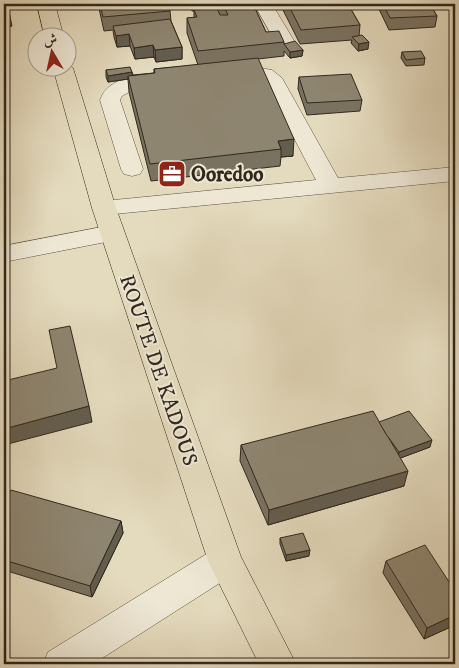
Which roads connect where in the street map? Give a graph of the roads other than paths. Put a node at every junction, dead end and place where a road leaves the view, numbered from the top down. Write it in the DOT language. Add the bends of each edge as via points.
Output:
graph roads {
  1 [pos="46,4"];
  2 [pos="263,4"];
  3 [pos="52,28"];
  4 [pos="286,44"];
  5 [pos="66,78"];
  6 [pos="132,169"];
  7 [pos="455,174"];
  8 [pos="331,186"];
  9 [pos="108,221"];
  10 [pos="4,254"];
  11 [pos="224,561"];
  12 [pos="61,664"];
  13 [pos="278,664"];
  1 -- 3 [label="main road"];
  2 -- 4 [label="street"];
  5 -- 9 [label="main road, ROUTE DE KADOUS"];
  6 -- 8 [label="street" via="110,100 114,90 128,85 253,71 264,73 275,82"];
  7 -- 8 [label="street"];
  8 -- 9 [label="street"];
  9 -- 10 [label="street"];
  9 -- 11 [label="main road, ROUTE DE KADOUS"];
  11 -- 12 [label="street"];
  11 -- 13 [label="main road, ROUTE DE KADOUS"];
}
